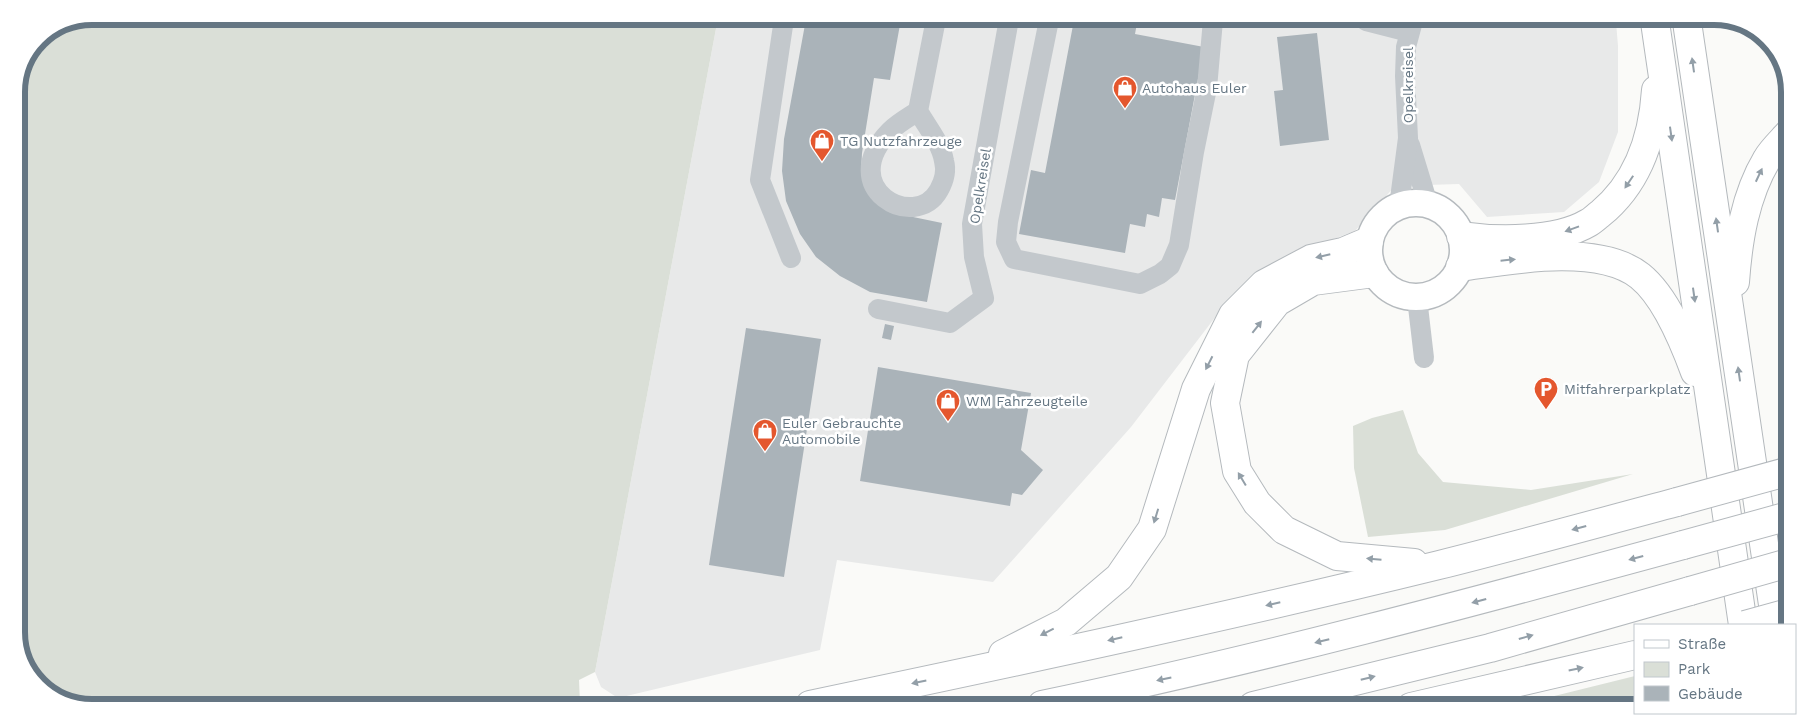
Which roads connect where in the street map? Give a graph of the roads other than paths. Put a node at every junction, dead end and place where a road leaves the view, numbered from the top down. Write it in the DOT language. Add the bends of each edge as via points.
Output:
graph roads {
  1 [pos="783,25"];
  2 [pos="935,25"];
  3 [pos="1008,25"];
  4 [pos="1048,25"];
  5 [pos="1213,25"];
  6 [pos="1396,25"];
  7 [pos="1655,25"];
  8 [pos="1687,25"];
  9 [pos="1411,27"];
  10 [pos="1659,51"];
  11 [pos="918,111"];
  12 [pos="1408,138"];
  13 [pos="1781,142"];
  14 [pos="1428,204"];
  15 [pos="1399,206"];
  16 [pos="1461,236"];
  17 [pos="1369,241"];
  18 [pos="791,258"];
  19 [pos="1460,267"];
  20 [pos="1374,273"];
  21 [pos="1417,298"];
  22 [pos="878,309"];
  23 [pos="1732,326"];
  24 [pos="1424,358"];
  25 [pos="1712,422"];
  26 [pos="1781,473"];
  27 [pos="1781,518"];
  28 [pos="1440,565"];
  29 [pos="1781,565"];
  30 [pos="1781,615"];
  31 [pos="1744,624"];
  32 [pos="1748,624"];
  33 [pos="1776,624"];
  34 [pos="1634,655"];
  35 [pos="966,672"];
  36 [pos="1529,679"];
  37 [pos="838,699"];
  38 [pos="1070,699"];
  39 [pos="1282,699"];
  40 [pos="1445,699"];
  41 [pos="1473,699"];
  1 -- 18 [label="street" via="760,180"];
  2 -- 11 [label="street"];
  3 -- 22 [label="street, Opelkreisel" via="972,224 974,257 984,298 950,323"];
  4 -- 5 [label="street" via="1006,242 1014,259 1140,284 1170,266 1179,245 1207,88"];
  6 -- 9 [label="street, Opelkreisel"];
  7 -- 10 [label="highway"];
  23 -- 8 [label="highway, one-way"];
  9 -- 12 [label="street, Opelkreisel" via="1406,47 1405,76"];
  10 -- 16 [label="highway, one-way" via="1655,101 1643,156 1612,204 1588,224 1555,235 1493,240"];
  10 -- 25 [label="highway, one-way"];
  11 -- 11 [label="street" via="939,148 944,162 944,180 935,197 925,204 910,207 890,203 879,193 871,179 872,160 892,129"];
  12 -- 14 [label="street, Opelkreisel"];
  12 -- 15 [label="street, Opelkreisel"];
  23 -- 13 [label="highway, one-way" via="1743,220 1752,189 1767,158"];
  14 -- 15 [label="main road"];
  14 -- 16 [label="main road" via="1454,222"];
  15 -- 17 [label="main road" via="1374,226"];
  16 -- 19 [label="main road"];
  17 -- 20 [label="main road"];
  17 -- 35 [label="highway, one-way" via="1343,252 1312,259 1264,284 1233,315 1196,389 1152,529 1119,578 1066,622"];
  19 -- 21 [label="main road" via="1450,282 1435,293"];
  19 -- 25 [label="highway, one-way" via="1581,256 1608,262 1640,276 1669,314 1691,361"];
  20 -- 21 [label="main road" via="1385,286 1400,295"];
  28 -- 20 [label="highway, one-way" via="1337,556 1284,530 1257,503 1237,470 1225,403 1235,355 1277,302 1313,281"];
  21 -- 24 [label="street"];
  33 -- 23 [label="highway, one-way"];
  25 -- 31 [label="highway"];
  26 -- 28 [label="highway, one-way, bridge"];
  27 -- 38 [label="highway, one-way, bridge" via="1424,616"];
  28 -- 35 [label="highway, one-way"];
  39 -- 29 [label="highway, one-way, bridge" via="1490,648"];
  30 -- 32 [label="highway, bridge"];
  36 -- 34 [label="highway, one-way"];
  35 -- 37 [label="highway, one-way"];
  36 -- 40 [label="highway"];
  36 -- 41 [label="highway"];
}
